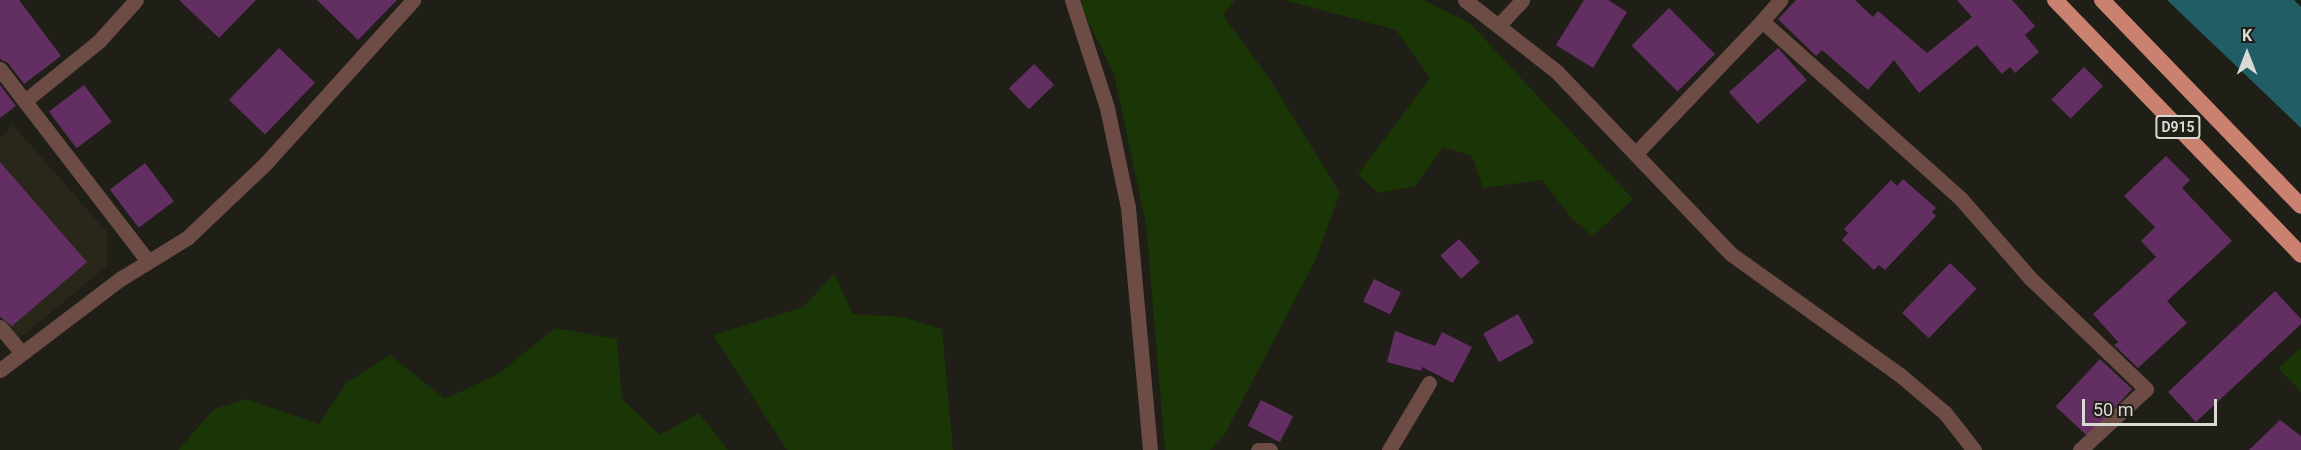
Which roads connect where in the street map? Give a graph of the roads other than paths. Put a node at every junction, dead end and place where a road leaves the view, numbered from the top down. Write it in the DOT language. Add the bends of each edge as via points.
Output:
graph roads {
  1 [pos="136,0"];
  2 [pos="413,0"];
  3 [pos="1072,0"];
  4 [pos="1465,0"];
  5 [pos="1522,0"];
  6 [pos="1780,0"];
  7 [pos="2055,0"];
  8 [pos="2102,0"];
  9 [pos="1761,21"];
  10 [pos="1499,25"];
  11 [pos="0,69"];
  12 [pos="26,100"];
  13 [pos="1637,152"];
  14 [pos="2301,206"];
  15 [pos="2301,255"];
  16 [pos="148,261"];
  17 [pos="0,327"];
  18 [pos="22,353"];
  19 [pos="0,369"];
  20 [pos="1429,383"];
  21 [pos="1150,450"];
  22 [pos="1258,450"];
  23 [pos="1270,450"];
  24 [pos="1389,450"];
  25 [pos="1974,450"];
  26 [pos="2080,450"];
  1 -- 12 [label="street" via="99,41"];
  2 -- 16 [label="street" via="265,164 187,238"];
  3 -- 21 [label="street" via="1107,108 1128,208"];
  4 -- 10 [label="street"];
  5 -- 10 [label="street"];
  6 -- 9 [label="street"];
  7 -- 15 [label="highway, D915"];
  8 -- 14 [label="highway, D915"];
  9 -- 13 [label="street"];
  9 -- 26 [label="street" via="1961,200 2031,279 2146,388"];
  10 -- 13 [label="street" via="1557,72"];
  11 -- 12 [label="street"];
  12 -- 16 [label="street"];
  13 -- 25 [label="street" via="1731,254 1900,375 1945,413"];
  16 -- 18 [label="street"];
  17 -- 18 [label="street"];
  18 -- 19 [label="street"];
  20 -- 24 [label="street"];
  22 -- 23 [label="street"];
}
